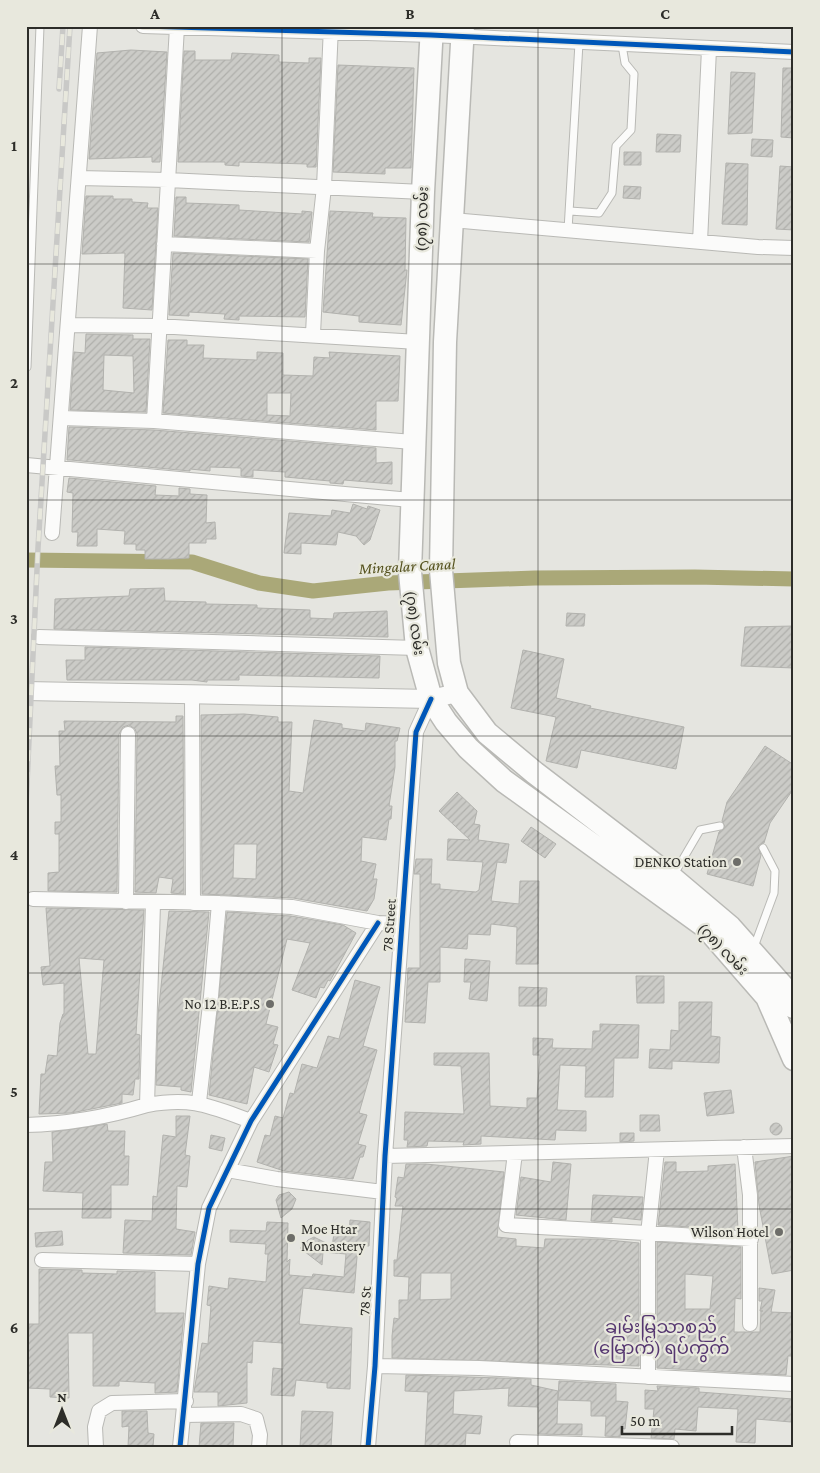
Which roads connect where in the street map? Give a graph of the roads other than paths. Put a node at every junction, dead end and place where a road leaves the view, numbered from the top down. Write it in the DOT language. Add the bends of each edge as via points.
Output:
graph roads {
  1 [pos="40,26"];
  2 [pos="90,26"];
  3 [pos="142,26"];
  4 [pos="177,27"];
  5 [pos="330,29"];
  6 [pos="431,31"];
  7 [pos="463,32"];
  8 [pos="579,43"];
  9 [pos="622,45"];
  10 [pos="709,48"];
  11 [pos="794,52"];
  12 [pos="78,178"];
  13 [pos="168,180"];
  14 [pos="324,187"];
  15 [pos="423,192"];
  16 [pos="570,211"];
  17 [pos="452,220"];
  18 [pos="568,230"];
  19 [pos="700,242"];
  20 [pos="164,244"];
  21 [pos="794,248"];
  22 [pos="317,251"];
  23 [pos="68,325"];
  24 [pos="158,326"];
  25 [pos="313,334"];
  26 [pos="418,342"];
  27 [pos="27,367"];
  28 [pos="61,418"];
  29 [pos="154,422"];
  30 [pos="413,442"];
  31 [pos="26,465"];
  32 [pos="57,468"];
  33 [pos="411,500"];
  34 [pos="52,533"];
  35 [pos="39,637"];
  36 [pos="417,648"];
  37 [pos="26,691"];
  38 [pos="457,693"];
  39 [pos="192,696"];
  40 [pos="431,699"];
  41 [pos="128,734"];
  42 [pos="720,826"];
  43 [pos="763,848"];
  44 [pos="672,878"];
  45 [pos="33,899"];
  46 [pos="126,902"];
  47 [pos="193,902"];
  48 [pos="153,903"];
  49 [pos="219,903"];
  50 [pos="378,923"];
  51 [pos="401,924"];
  52 [pos="752,952"];
  53 [pos="794,1007"];
  54 [pos="794,1060"];
  55 [pos="199,1102"];
  56 [pos="147,1105"];
  57 [pos="251,1121"];
  58 [pos="26,1125"];
  59 [pos="794,1146"];
  60 [pos="744,1147"];
  61 [pos="658,1150"];
  62 [pos="515,1153"];
  63 [pos="385,1156"];
  64 [pos="226,1170"];
  65 [pos="383,1192"];
  66 [pos="648,1234"];
  67 [pos="751,1239"];
  68 [pos="42,1260"];
  69 [pos="198,1264"];
  70 [pos="750,1324"];
  71 [pos="375,1366"];
  72 [pos="648,1377"];
  73 [pos="794,1384"];
  74 [pos="185,1408"];
  75 [pos="517,1442"];
  76 [pos="96,1447"];
  77 [pos="180,1447"];
  78 [pos="259,1447"];
  79 [pos="368,1447"];
  80 [pos="672,1447"];
  1 -- 27 [label="lane"];
  2 -- 12 [label="street"];
  3 -- 4 [label="street"];
  4 -- 5 [label="street"];
  4 -- 13 [label="street"];
  5 -- 6 [label="street"];
  5 -- 14 [label="street"];
  6 -- 7 [label="street"];
  6 -- 15 [label="main road, (၇၈) လမ်း"];
  7 -- 8 [label="street"];
  7 -- 17 [label="main road, (၇၈) လမ်း"];
  8 -- 9 [label="street"];
  8 -- 16 [label="lane"];
  9 -- 10 [label="street"];
  9 -- 16 [label="lane" via="625,63 634,74 631,130 616,146 612,193 599,213"];
  10 -- 11 [label="street"];
  10 -- 19 [label="street"];
  12 -- 13 [label="street"];
  12 -- 23 [label="street"];
  13 -- 14 [label="street"];
  13 -- 20 [label="street"];
  14 -- 15 [label="street"];
  14 -- 22 [label="street"];
  15 -- 26 [label="main road, (၇၈) လမ်း"];
  16 -- 18 [label="lane"];
  17 -- 18 [label="street"];
  17 -- 38 [label="main road, (၇၈) လမ်း" via="445,342 441,570 449,663"];
  18 -- 19 [label="street"];
  19 -- 21 [label="street"];
  20 -- 22 [label="street"];
  20 -- 24 [label="street"];
  22 -- 25 [label="street"];
  23 -- 24 [label="street"];
  23 -- 28 [label="street"];
  24 -- 25 [label="street"];
  24 -- 29 [label="street"];
  25 -- 26 [label="street"];
  26 -- 30 [label="main road, (၇၈) လမ်း"];
  28 -- 29 [label="street"];
  28 -- 32 [label="street"];
  29 -- 30 [label="street"];
  30 -- 33 [label="main road, (၇၈) လမ်း"];
  31 -- 32 [label="street"];
  32 -- 33 [label="street"];
  32 -- 34 [label="street"];
  33 -- 36 [label="main road, (၇၈) လမ်း" via="411,599"];
  35 -- 36 [label="street"];
  36 -- 40 [label="main road, (၇၈) လမ်း"];
  37 -- 39 [label="street"];
  38 -- 40 [label="street"];
  38 -- 44 [label="main road, (၇၈) လမ်း" via="487,733"];
  39 -- 40 [label="street"];
  39 -- 47 [label="street"];
  40 -- 51 [label="street, 78 Street" via="416,732"];
  40 -- 54 [label="main road, (၇၈) လမ်း" via="468,748 504,781 706,928 768,996"];
  41 -- 46 [label="street"];
  42 -- 44 [label="lane" via="700,830"];
  43 -- 52 [label="lane" via="775,871 774,893"];
  44 -- 52 [label="main road, (၇၈) လမ်း" via="730,927"];
  45 -- 46 [label="street"];
  46 -- 48 [label="street"];
  47 -- 48 [label="street"];
  47 -- 49 [label="street"];
  48 -- 56 [label="street"];
  49 -- 50 [label="street" via="292,907"];
  49 -- 55 [label="street"];
  50 -- 51 [label="street"];
  50 -- 57 [label="street"];
  51 -- 63 [label="street, 78 Street"];
  52 -- 53 [label="main road, (၇၈) လမ်း" via="782,981"];
  55 -- 56 [label="street" via="174,1100"];
  55 -- 57 [label="street"];
  56 -- 58 [label="street" via="109,1117"];
  57 -- 64 [label="street"];
  59 -- 60 [label="street"];
  60 -- 61 [label="street"];
  60 -- 67 [label="street"];
  61 -- 62 [label="street"];
  61 -- 66 [label="street"];
  62 -- 63 [label="street"];
  62 -- 66 [label="street" via="506,1225"];
  63 -- 65 [label="street, 78 St"];
  64 -- 65 [label="street"];
  64 -- 69 [label="street" via="209,1208"];
  65 -- 71 [label="street, 78 St"];
  66 -- 67 [label="street"];
  66 -- 72 [label="street"];
  67 -- 70 [label="street"];
  68 -- 69 [label="street"];
  69 -- 74 [label="street"];
  71 -- 72 [label="street"];
  71 -- 79 [label="street, 78 St"];
  72 -- 73 [label="street"];
  74 -- 76 [label="street" via="112,1403 99,1412 95,1427"];
  74 -- 77 [label="street"];
  74 -- 78 [label="street" via="241,1414 256,1420"];
  75 -- 80 [label="street"];
}
